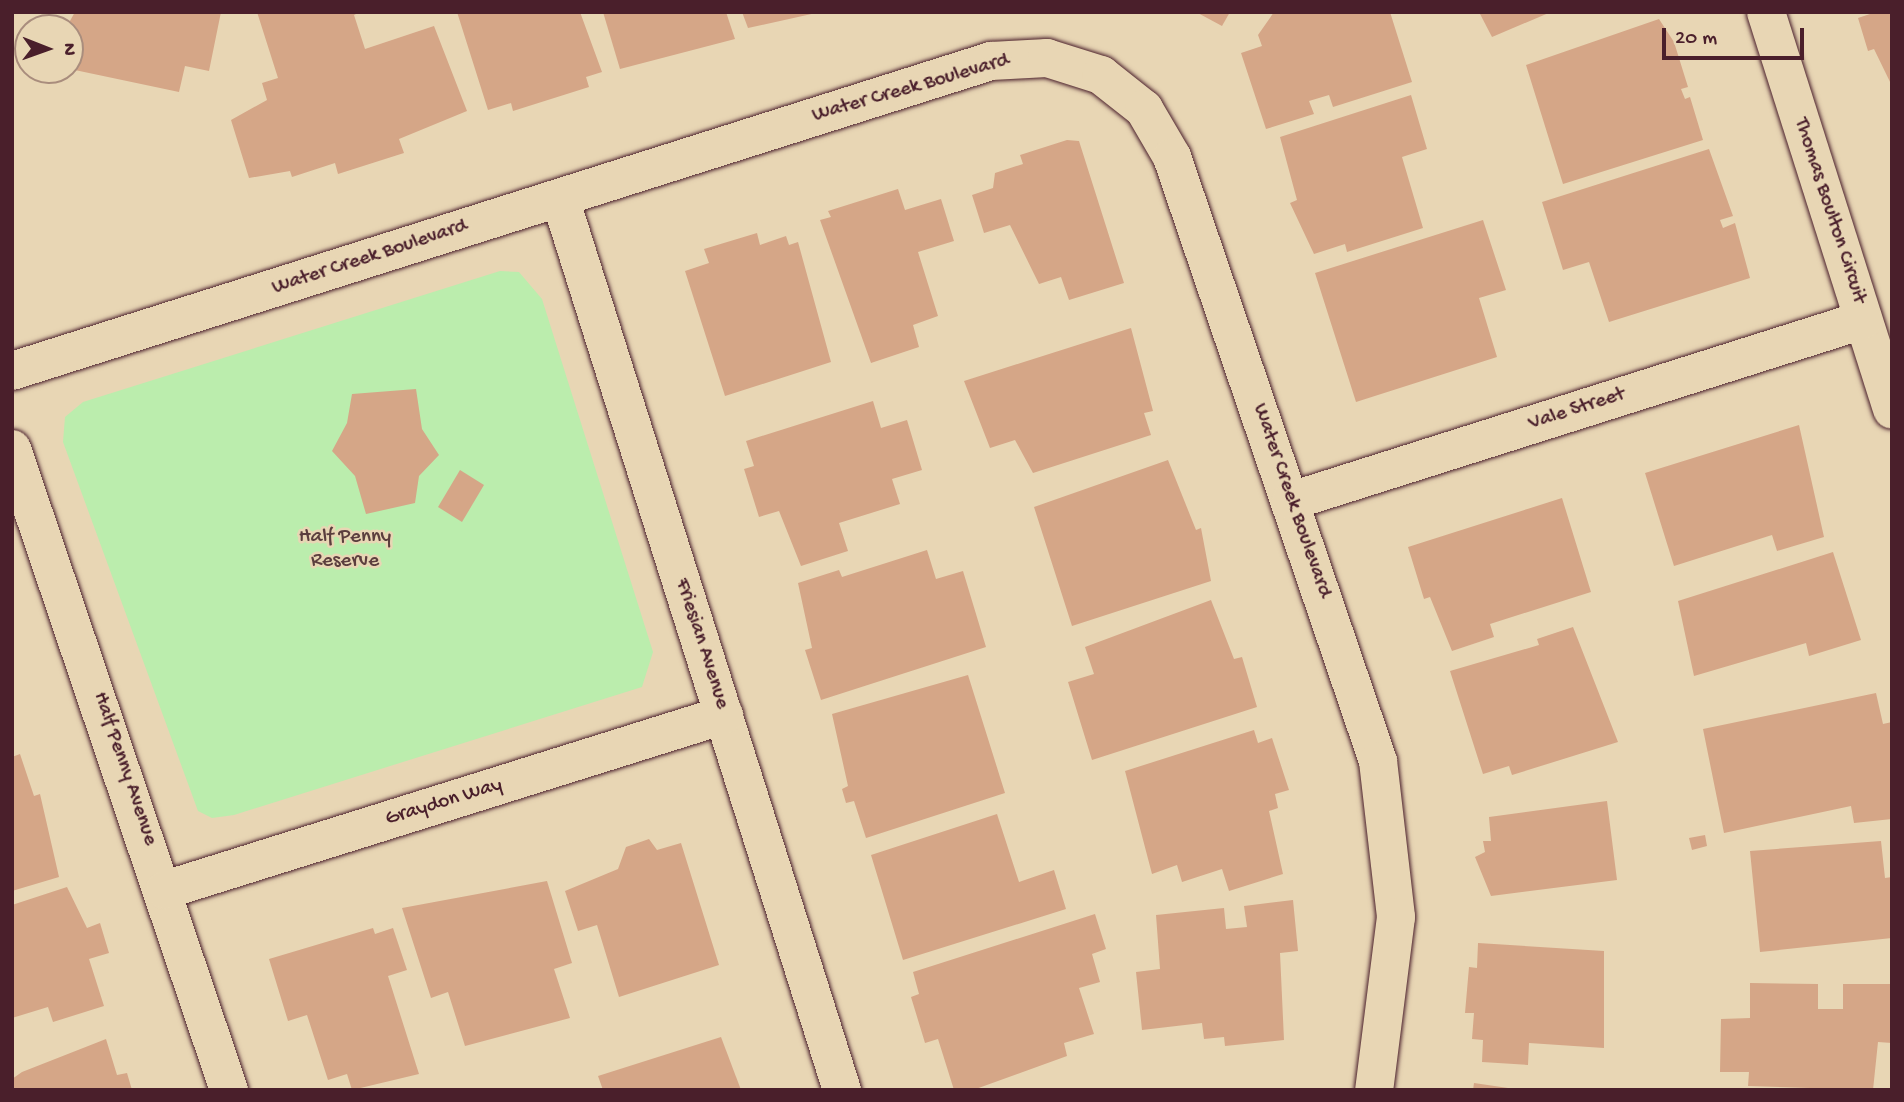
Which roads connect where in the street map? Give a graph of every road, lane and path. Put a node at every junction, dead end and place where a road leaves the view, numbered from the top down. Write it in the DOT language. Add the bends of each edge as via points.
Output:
graph roads {
  1 [pos="1766,12"];
  2 [pos="560,198"];
  3 [pos="1863,320"];
  4 [pos="12,371"];
  5 [pos="1892,410"];
  6 [pos="12,450"];
  7 [pos="1291,500"];
  8 [pos="724,715"];
  9 [pos="165,890"];
  10 [pos="229,1090"];
  11 [pos="842,1090"];
  12 [pos="1374,1090"];
  1 -- 3 [label="street, Thomas Boulton Circuit"];
  2 -- 4 [label="street, Water Creek Boulevard"];
  2 -- 7 [label="street, Water Creek Boulevard" via="991,61 1033,58 1075,64 1124,90 1160,132"];
  2 -- 8 [label="street, Friesian Avenue"];
  3 -- 5 [label="street, Thomas Boulton Circuit"];
  3 -- 7 [label="street, Vale Street"];
  6 -- 9 [label="street, Half Penny Avenue"];
  7 -- 12 [label="street, Water Creek Boulevard" via="1363,709 1388,813 1394,955"];
  8 -- 9 [label="street, Graydon Way"];
  8 -- 11 [label="street, Friesian Avenue"];
  9 -- 10 [label="street, Half Penny Avenue"];
}
